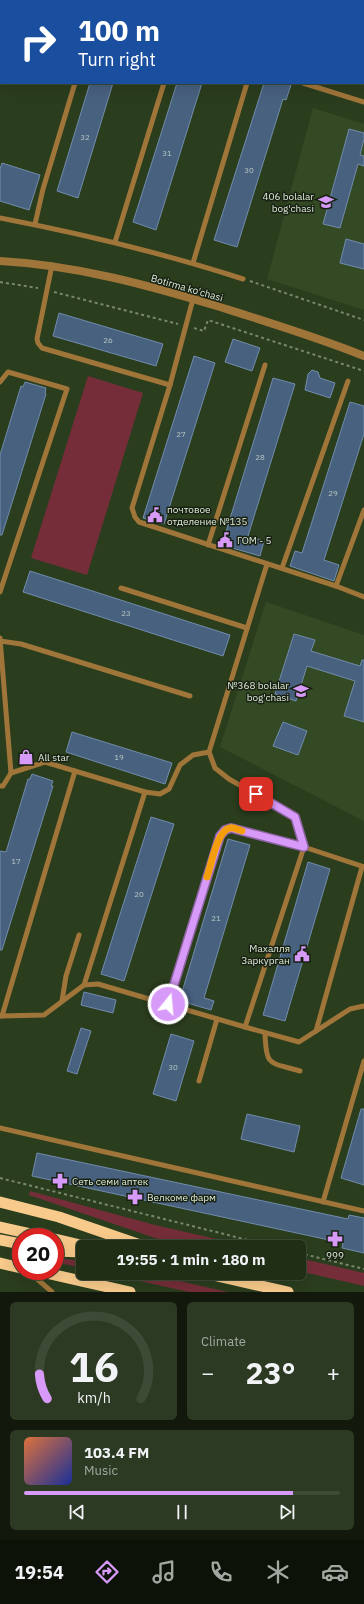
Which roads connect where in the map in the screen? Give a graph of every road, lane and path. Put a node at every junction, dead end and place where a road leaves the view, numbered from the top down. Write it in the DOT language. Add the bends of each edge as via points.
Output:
graph roads {
  1 [pos="75,84"];
  2 [pos="164,84"];
  3 [pos="247,84"];
  4 [pos="306,84"];
  5 [pos="364,102"];
  6 [pos="0,218"];
  7 [pos="35,224"];
  8 [pos="115,242"];
  9 [pos="0,261"];
  10 [pos="193,263"];
  11 [pos="52,265"];
  12 [pos="244,279"];
  13 [pos="193,299"];
  14 [pos="364,320"];
  15 [pos="364,356"];
  16 [pos="265,365"];
  17 [pos="348,381"];
  18 [pos="0,382"];
  19 [pos="170,384"];
  20 [pos="364,510"];
  21 [pos="208,545"];
  22 [pos="267,564"];
  23 [pos="282,568"];
  24 [pos="336,586"];
  25 [pos="122,588"];
  26 [pos="0,592"];
  27 [pos="364,597"];
  28 [pos="247,628"];
  29 [pos="0,638"];
  30 [pos="0,641"];
  31 [pos="190,696"];
  32 [pos="209,752"];
  33 [pos="75,771"];
  34 [pos="11,773"];
  35 [pos="0,786"];
  36 [pos="145,792"];
  37 [pos="304,847"];
  38 [pos="363,867"];
  39 [pos="79,935"];
  40 [pos="84,984"];
  41 [pos="62,1001"];
  42 [pos="168,1004"];
  43 [pos="364,1006"];
  44 [pos="1,1016"];
  45 [pos="218,1019"];
  46 [pos="245,1027"];
  47 [pos="316,1031"];
  48 [pos="265,1033"];
  49 [pos="364,1061"];
  50 [pos="300,1071"];
  51 [pos="199,1081"];
  52 [pos="0,1128"];
  53 [pos="0,1178"];
  54 [pos="0,1202"];
  55 [pos="323,1202"];
  56 [pos="364,1211"];
  57 [pos="0,1227"];
  58 [pos="12,1230"];
  59 [pos="0,1240"];
  60 [pos="126,1240"];
  61 [pos="248,1240"];
  62 [pos="64,1241"];
  63 [pos="12,1242"];
  64 [pos="76,1244"];
  65 [pos="64,1251"];
  66 [pos="76,1252"];
  67 [pos="306,1255"];
  68 [pos="0,1263"];
  69 [pos="12,1266"];
  70 [pos="364,1269"];
  71 [pos="64,1277"];
  72 [pos="38,1280"];
  73 [pos="234,1280"];
  74 [pos="246,1280"];
  75 [pos="273,1289"];
  76 [pos="52,1292"];
  77 [pos="130,1292"];
  78 [pos="288,1292"];
  1 -- 7 [label="lane"];
  2 -- 8 [label="lane"];
  3 -- 10 [label="lane"];
  4 -- 5 [label="lane"];
  6 -- 7 [label="lane"];
  7 -- 8 [label="lane"];
  8 -- 10 [label="lane"];
  9 -- 11 [label="street, Botirma ko'chasi"];
  10 -- 12 [label="lane"];
  11 -- 13 [label="street, Botirma ko'chasi"];
  11 -- 19 [label="lane" via="37,338 42,348"];
  12 -- 14 [label="path"];
  13 -- 15 [label="street, Botirma ko'chasi"];
  13 -- 19 [label="lane"];
  16 -- 21 [label="lane"];
  17 -- 23 [label="lane"];
  18 -- 26 [label="lane" via="8,372 68,389"];
  19 -- 21 [label="lane" via="132,508 139,522"];
  20 -- 24 [label="lane"];
  21 -- 22 [label="lane"];
  22 -- 23 [label="lane"];
  22 -- 28 [label="lane"];
  23 -- 24 [label="lane"];
  24 -- 27 [label="lane"];
  25 -- 28 [label="lane"];
  28 -- 32 [label="lane"];
  29 -- 30 [label="lane"];
  30 -- 31 [label="lane" via="21,644"];
  30 -- 34 [label="lane"];
  32 -- 36 [label="lane" via="194,755 180,765 169,789 160,794"];
  32 -- 37 [label="lane" via="215,768 229,779 295,817"];
  33 -- 34 [label="lane" via="45,762"];
  33 -- 36 [label="lane"];
  33 -- 44 [label="lane"];
  34 -- 35 [label="lane" via="3,786"];
  36 -- 40 [label="lane"];
  37 -- 38 [label="lane"];
  37 -- 42 [label="lane" via="231,828 225,830 220,836"];
  37 -- 46 [label="lane"];
  38 -- 47 [label="lane"];
  39 -- 41 [label="lane" via="66,976"];
  40 -- 41 [label="lane"];
  40 -- 42 [label="lane" via="98,984"];
  41 -- 44 [label="lane" via="44,1015"];
  42 -- 45 [label="lane"];
  43 -- 47 [label="lane" via="350,1009"];
  45 -- 46 [label="lane"];
  45 -- 51 [label="lane"];
  46 -- 48 [label="lane"];
  47 -- 48 [label="lane" via="299,1042"];
  48 -- 50 [label="lane" via="268,1060"];
  49 -- 55 [label="lane"];
  52 -- 55 [label="lane"];
  53 -- 61 [label="path"];
  54 -- 60 [label="highway" via="59,1217"];
  55 -- 56 [label="lane"];
  57 -- 58 [label="highway"];
  59 -- 63 [label="highway"];
  62 -- 64 [label="highway"];
  65 -- 66 [label="highway"];
  67 -- 70 [label="path"];
  68 -- 69 [label="highway"];
  71 -- 77 [label="highway"];
  72 -- 76 [label="lane"];
  73 -- 75 [label="highway"];
  74 -- 75 [label="highway"];
  75 -- 78 [label="highway"];
}
